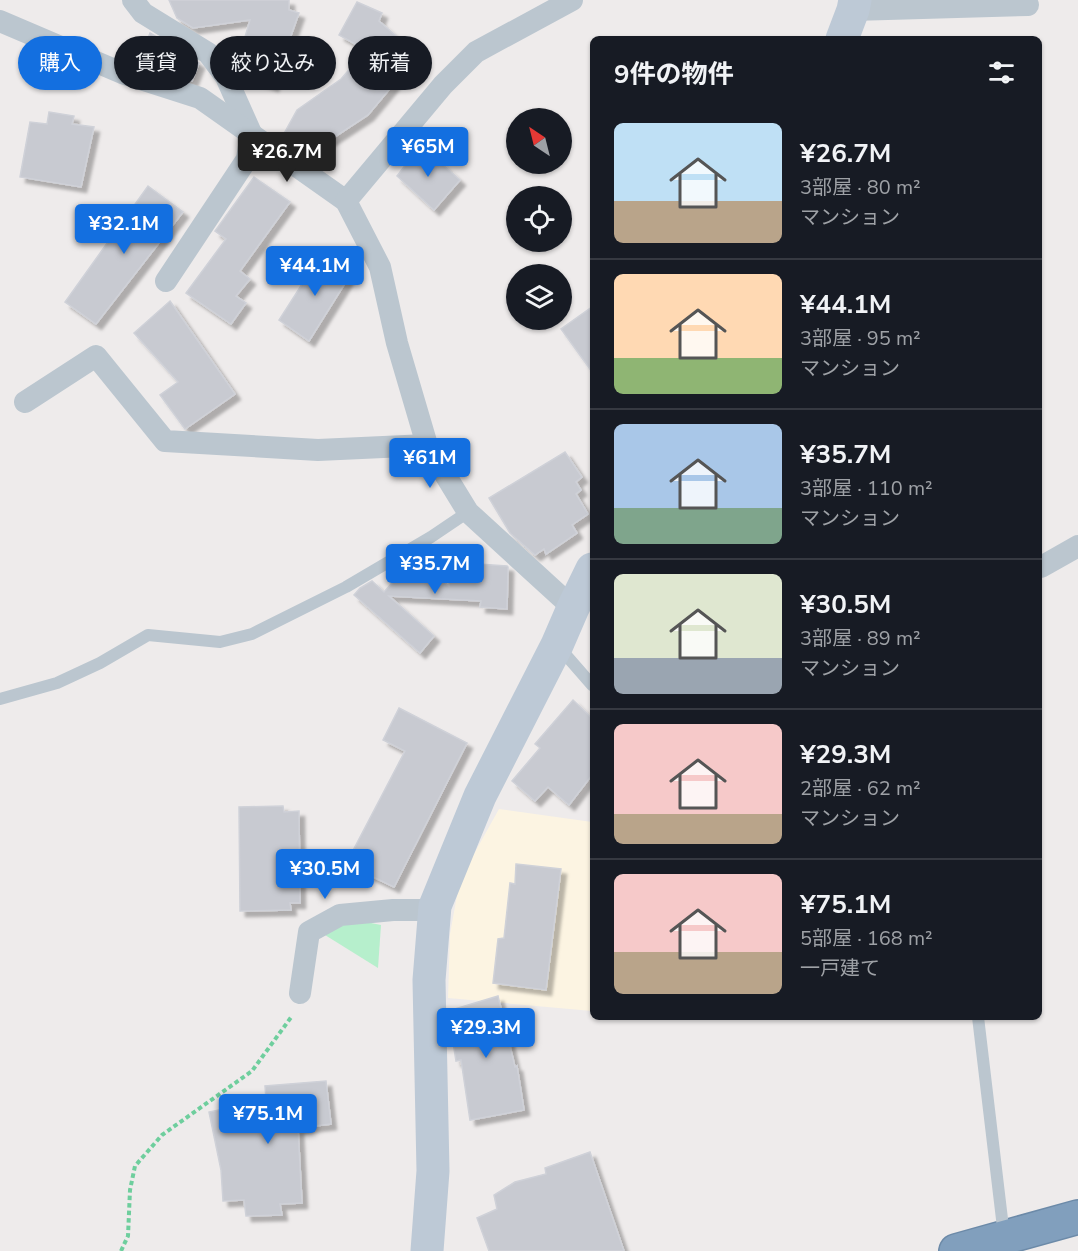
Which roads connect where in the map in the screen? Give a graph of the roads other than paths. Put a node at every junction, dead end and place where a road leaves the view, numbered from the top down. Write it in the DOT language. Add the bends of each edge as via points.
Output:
graph roads {
  1 [pos="133,0"];
  2 [pos="572,0"];
  3 [pos="1028,5"];
  4 [pos="850,16"];
  5 [pos="0,21"];
  6 [pos="251,133"];
  7 [pos="346,201"];
  8 [pos="166,281"];
  9 [pos="25,402"];
  10 [pos="427,445"];
  11 [pos="468,512"];
  12 [pos="1078,546"];
  13 [pos="1042,566"];
  14 [pos="590,572"];
  15 [pos="573,608"];
  16 [pos="557,645"];
  17 [pos="590,683"];
  18 [pos="0,699"];
  19 [pos="434,910"];
  20 [pos="300,993"];
  21 [pos="978,1020"];
  22 [pos="1078,1217"];
  23 [pos="1004,1236"];
  24 [pos="427,1251"];
  25 [pos="956,1251"];
  1 -- 6 [label="street" via="143,12 208,53 226,77"];
  2 -- 7 [label="street" via="476,52 443,85"];
  3 -- 4 [label="street"];
  5 -- 6 [label="street" via="122,73 200,98"];
  6 -- 7 [label="street"];
  6 -- 8 [label="street" via="247,159"];
  7 -- 10 [label="street" via="380,267"];
  9 -- 10 [label="street" via="96,356 165,441 318,450"];
  10 -- 11 [label="street"];
  11 -- 15 [label="street"];
  11 -- 18 [label="lane" via="346,588 252,634 220,642 148,635 57,683"];
  12 -- 13 [label="street"];
  14 -- 15 [label="street"];
  15 -- 16 [label="street"];
  16 -- 17 [label="lane"];
  16 -- 19 [label="street" via="480,796"];
  19 -- 20 [label="street" via="340,915 309,932"];
  19 -- 24 [label="street" via="429,980 433,1171"];
  21 -- 23 [label="lane"];
  22 -- 23 [label="highway"];
  23 -- 25 [label="highway"];
}
